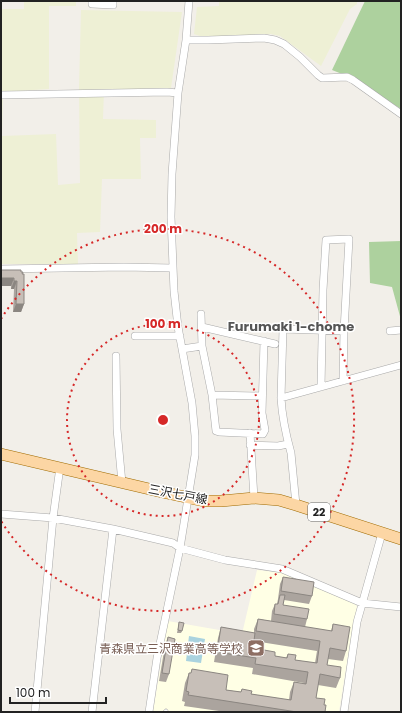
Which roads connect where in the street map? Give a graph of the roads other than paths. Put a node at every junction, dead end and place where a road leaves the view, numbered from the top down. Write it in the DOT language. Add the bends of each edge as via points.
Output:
graph roads {
  1 [pos="92,1"];
  2 [pos="113,1"];
  3 [pos="189,1"];
  4 [pos="186,40"];
  5 [pos="178,93"];
  6 [pos="1,95"];
  7 [pos="401,114"];
  8 [pos="172,268"];
  9 [pos="1,269"];
  10 [pos="201,314"];
  11 [pos="202,327"];
  12 [pos="401,330"];
  13 [pos="322,331"];
  14 [pos="344,331"];
  15 [pos="390,331"];
  16 [pos="135,336"];
  17 [pos="180,336"];
  18 [pos="264,341"];
  19 [pos="275,344"];
  20 [pos="202,346"];
  21 [pos="182,349"];
  22 [pos="116,356"];
  23 [pos="401,365"];
  24 [pos="343,381"];
  25 [pos="320,387"];
  26 [pos="212,395"];
  27 [pos="262,396"];
  28 [pos="281,398"];
  29 [pos="250,433"];
  30 [pos="288,444"];
  31 [pos="250,445"];
  32 [pos="1,454"];
  33 [pos="60,467"];
  34 [pos="122,483"];
  35 [pos="188,497"];
  36 [pos="254,498"];
  37 [pos="296,505"];
  38 [pos="1,514"];
  39 [pos="53,518"];
  40 [pos="113,529"];
  41 [pos="382,533"];
  42 [pos="401,539"];
  43 [pos="180,548"];
  44 [pos="362,603"];
  45 [pos="401,607"];
  46 [pos="35,712"];
  47 [pos="92,712"];
  48 [pos="149,712"];
  49 [pos="344,712"];
  1 -- 2 [label="street" via="92,4 113,5"];
  3 -- 4 [label="street"];
  4 -- 5 [label="street"];
  4 -- 7 [label="street" via="275,40 284,44 322,78 347,77"];
  5 -- 6 [label="street"];
  5 -- 8 [label="street" via="172,174"];
  8 -- 9 [label="street"];
  8 -- 17 [label="street"];
  10 -- 11 [label="street"];
  11 -- 18 [label="street"];
  11 -- 20 [label="street"];
  12 -- 15 [label="street"];
  13 -- 14 [label="street"];
  13 -- 14 [label="street" via="326,240 349,239"];
  13 -- 25 [label="street"];
  13 -- 28 [label="street" via="283,329"];
  14 -- 24 [label="street"];
  16 -- 17 [label="street"];
  17 -- 21 [label="street"];
  18 -- 19 [label="street"];
  18 -- 27 [label="street"];
  20 -- 21 [label="street"];
  20 -- 26 [label="street"];
  21 -- 35 [label="street" via="195,436 195,455"];
  22 -- 34 [label="street" via="117,430"];
  23 -- 24 [label="street"];
  24 -- 25 [label="street"];
  25 -- 28 [label="street"];
  26 -- 27 [label="street"];
  26 -- 29 [label="street" via="216,430"];
  27 -- 29 [label="street" via="265,430 263,434"];
  28 -- 30 [label="street"];
  29 -- 31 [label="street"];
  30 -- 31 [label="street"];
  30 -- 37 [label="street"];
  31 -- 36 [label="street"];
  32 -- 33 [label="main road, 三沢七戸線 / 22"];
  33 -- 34 [label="main road, 三沢七戸線 / 22"];
  33 -- 39 [label="street"];
  34 -- 35 [label="main road, 三沢七戸線 / 22"];
  35 -- 36 [label="main road, 三沢七戸線 / 22" via="204,501"];
  35 -- 43 [label="street"];
  36 -- 37 [label="main road, 三沢七戸線 / 22" via="279,500"];
  37 -- 41 [label="main road, 三沢七戸線 / 22"];
  38 -- 39 [label="street"];
  39 -- 40 [label="street"];
  39 -- 46 [label="street"];
  40 -- 43 [label="street" via="173,543"];
  40 -- 47 [label="street"];
  41 -- 42 [label="main road, 三沢七戸線 / 22"];
  41 -- 44 [label="street"];
  43 -- 44 [label="street" via="225,560 282,569"];
  43 -- 48 [label="street" via="157,658"];
  44 -- 45 [label="street"];
  44 -- 49 [label="street"];
}
